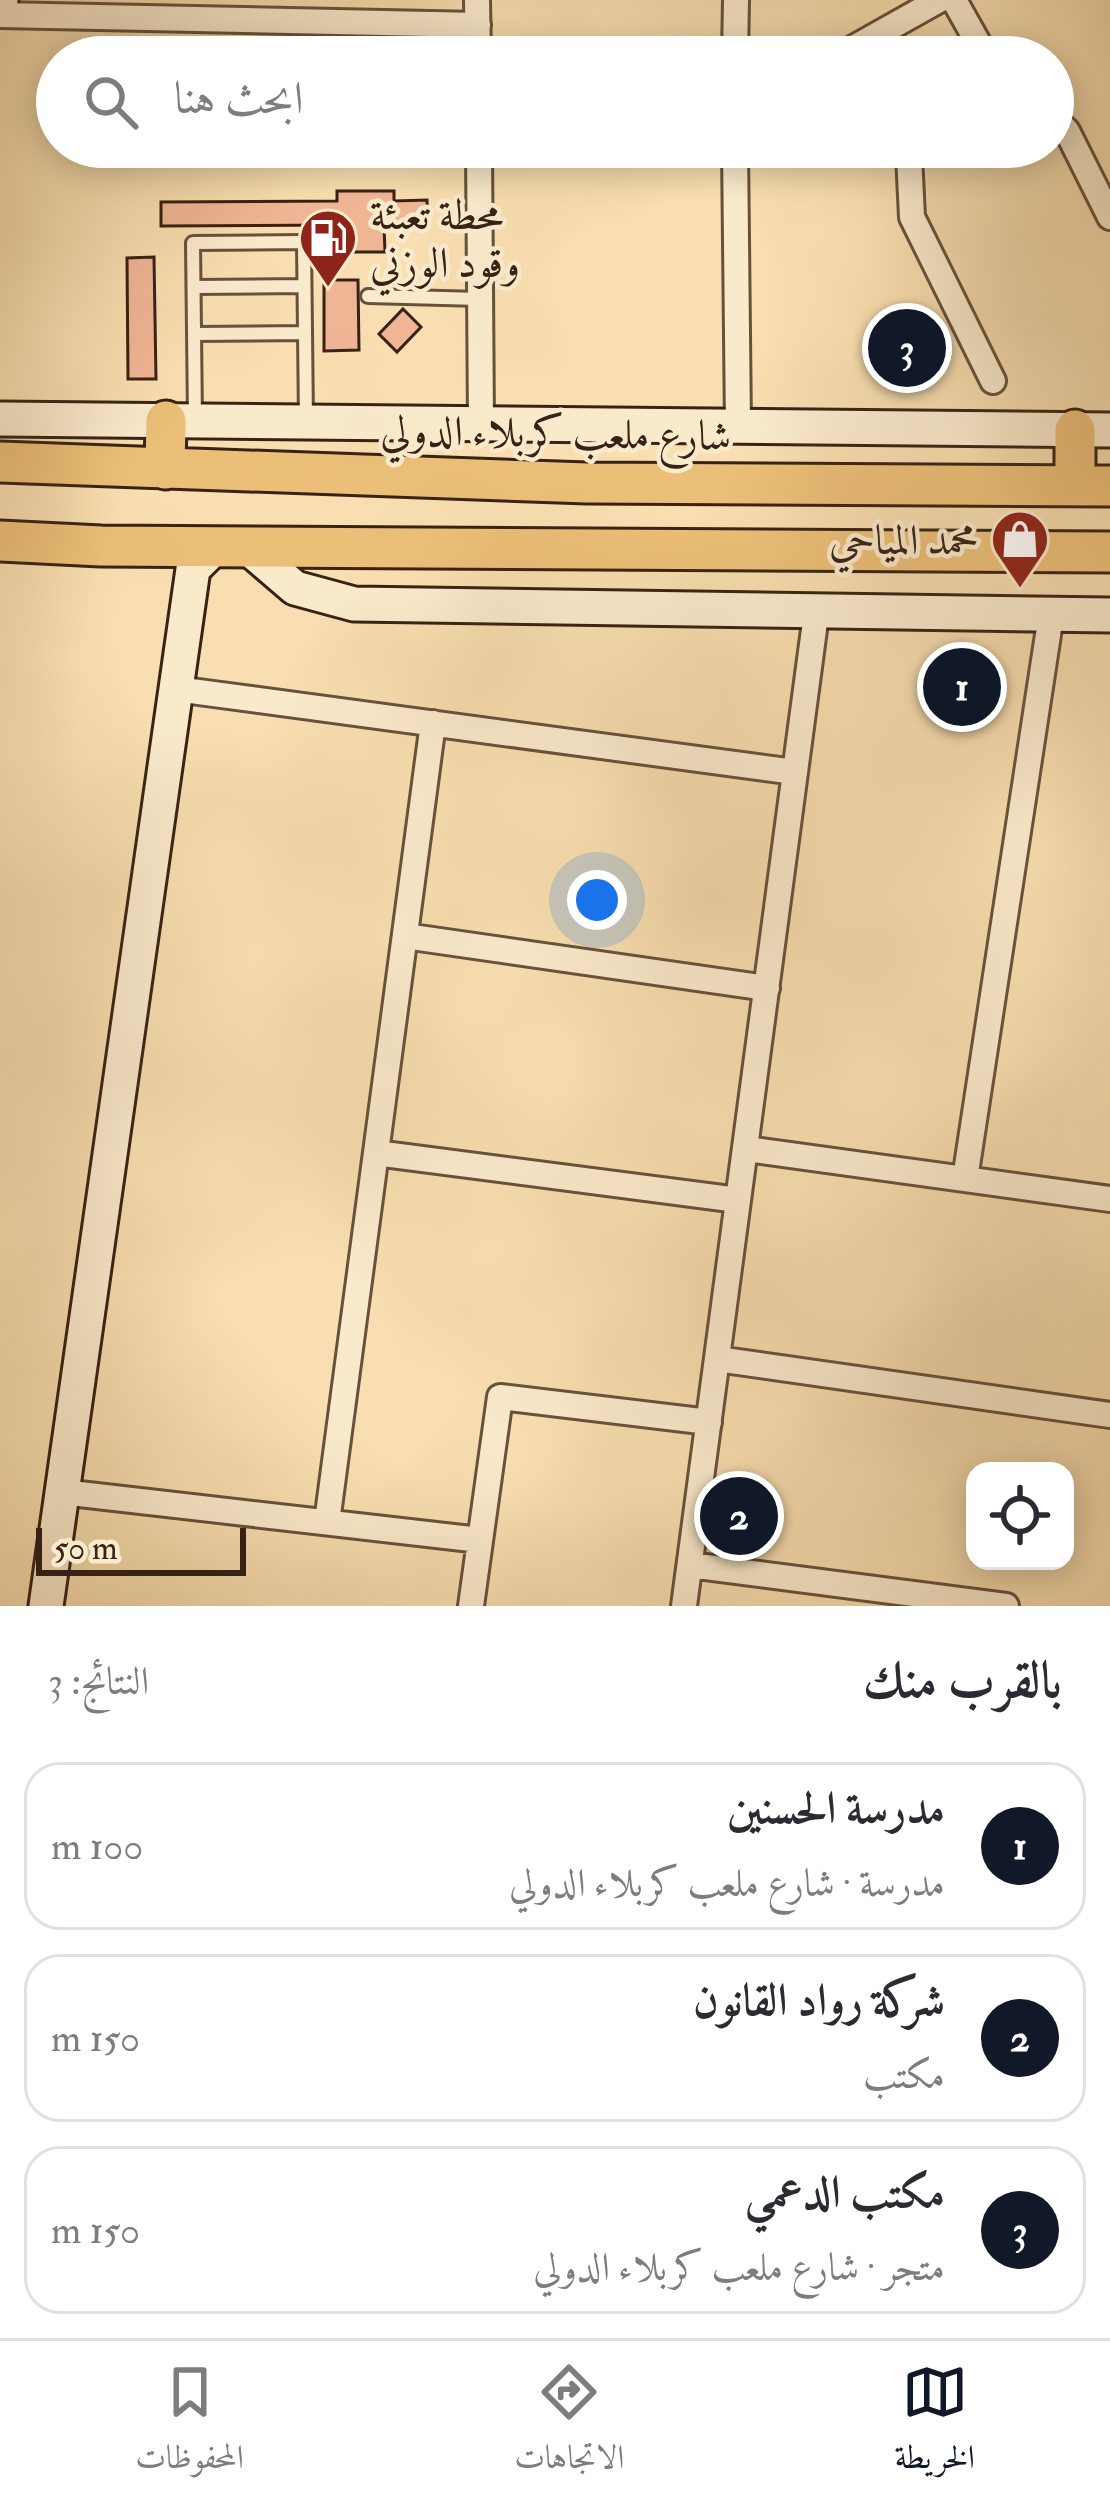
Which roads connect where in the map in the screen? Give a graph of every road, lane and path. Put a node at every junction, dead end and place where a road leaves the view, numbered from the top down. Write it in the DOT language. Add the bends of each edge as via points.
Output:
graph roads {
  1 [pos="736,0"];
  2 [pos="939,0"];
  3 [pos="954,0"];
  4 [pos="238,10"];
  5 [pos="478,13"];
  6 [pos="0,16"];
  7 [pos="735,36"];
  8 [pos="878,36"];
  9 [pos="974,36"];
  10 [pos="1074,145"];
  11 [pos="479,168"];
  12 [pos="735,168"];
  13 [pos="913,168"];
  14 [pos="1110,218"];
  15 [pos="304,286"];
  16 [pos="194,287"];
  17 [pos="368,296"];
  18 [pos="480,299"];
  19 [pos="305,333"];
  20 [pos="194,334"];
  21 [pos="993,381"];
  22 [pos="0,419"];
  23 [pos="180,421"];
  24 [pos="306,422"];
  25 [pos="481,424"];
  26 [pos="738,427"];
  27 [pos="1093,430"];
  28 [pos="0,462"];
  29 [pos="165,469"];
  30 [pos="552,482"];
  31 [pos="621,483"];
  32 [pos="1093,486"];
  33 [pos="0,541"];
  34 [pos="540,545"];
  35 [pos="232,546"];
  36 [pos="634,548"];
  37 [pos="1110,552"];
  38 [pos="817,608"];
  39 [pos="1051,615"];
  40 [pos="1110,615"];
  41 [pos="176,688"];
  42 [pos="433,723"];
  43 [pos="795,772"];
  44 [pos="405,936"];
  45 [pos="767,988"];
  46 [pos="746,1149"];
  47 [pos="376,1154"];
  48 [pos="965,1179"];
  49 [pos="1110,1198"];
  50 [pos="738,1200"];
  51 [pos="717,1359"];
  52 [pos="1110,1414"];
  53 [pos="709,1422"];
  54 [pos="62,1492"];
  55 [pos="327,1522"];
  56 [pos="480,1540"];
  57 [pos="690,1565"];
  58 [pos="46,1606"];
  59 [pos="471,1606"];
  60 [pos="684,1606"];
  61 [pos="1006,1606"];
  1 -- 7 [label="street"];
  2 -- 8 [label="street"];
  3 -- 9 [label="street"];
  4 -- 5 [label="street"];
  4 -- 6 [label="street"];
  10 -- 14 [label="street"];
  11 -- 18 [label="street"];
  12 -- 26 [label="street"];
  13 -- 21 [label="street" via="912,218"];
  15 -- 16 [label="lane"];
  15 -- 16 [label="lane" via="304,242 194,243"];
  15 -- 19 [label="lane"];
  16 -- 20 [label="lane"];
  17 -- 18 [label="lane"];
  18 -- 25 [label="street"];
  19 -- 20 [label="lane"];
  19 -- 24 [label="lane"];
  20 -- 23 [label="lane"];
  22 -- 23 [label="street"];
  23 -- 24 [label="street"];
  23 -- 29 [label="main road"];
  24 -- 25 [label="street"];
  25 -- 26 [label="street"];
  26 -- 27 [label="street"];
  27 -- 32 [label="main road"];
  28 -- 29 [label="main road, شارع ملعب كربلاء الدولي"];
  29 -- 30 [label="main road, شارع ملعب كربلاء الدولي"];
  30 -- 31 [label="main road, شارع ملعب كربلاء الدولي"];
  30 -- 34 [label="main road" via="561,516"];
  31 -- 32 [label="main road, شارع ملعب كربلاء الدولي"];
  31 -- 36 [label="main road" via="612,519"];
  33 -- 35 [label="main road"];
  34 -- 35 [label="main road"];
  34 -- 36 [label="main road"];
  35 -- 38 [label="street" via="296,588 340,602"];
  35 -- 41 [label="street" via="193,569"];
  36 -- 37 [label="main road"];
  38 -- 39 [label="street"];
  38 -- 43 [label="street"];
  39 -- 40 [label="street"];
  39 -- 48 [label="street"];
  41 -- 42 [label="street"];
  41 -- 54 [label="street"];
  42 -- 43 [label="street"];
  42 -- 44 [label="street"];
  43 -- 45 [label="street"];
  44 -- 45 [label="street"];
  44 -- 47 [label="street"];
  45 -- 46 [label="street"];
  46 -- 48 [label="street"];
  46 -- 50 [label="street"];
  47 -- 50 [label="street"];
  47 -- 55 [label="street"];
  48 -- 49 [label="street"];
  50 -- 51 [label="street"];
  51 -- 52 [label="street"];
  51 -- 53 [label="street"];
  53 -- 56 [label="street" via="500,1397"];
  53 -- 57 [label="street"];
  54 -- 55 [label="street"];
  54 -- 58 [label="street"];
  55 -- 56 [label="street"];
  56 -- 59 [label="street"];
  57 -- 60 [label="street"];
  57 -- 61 [label="street"];
}
